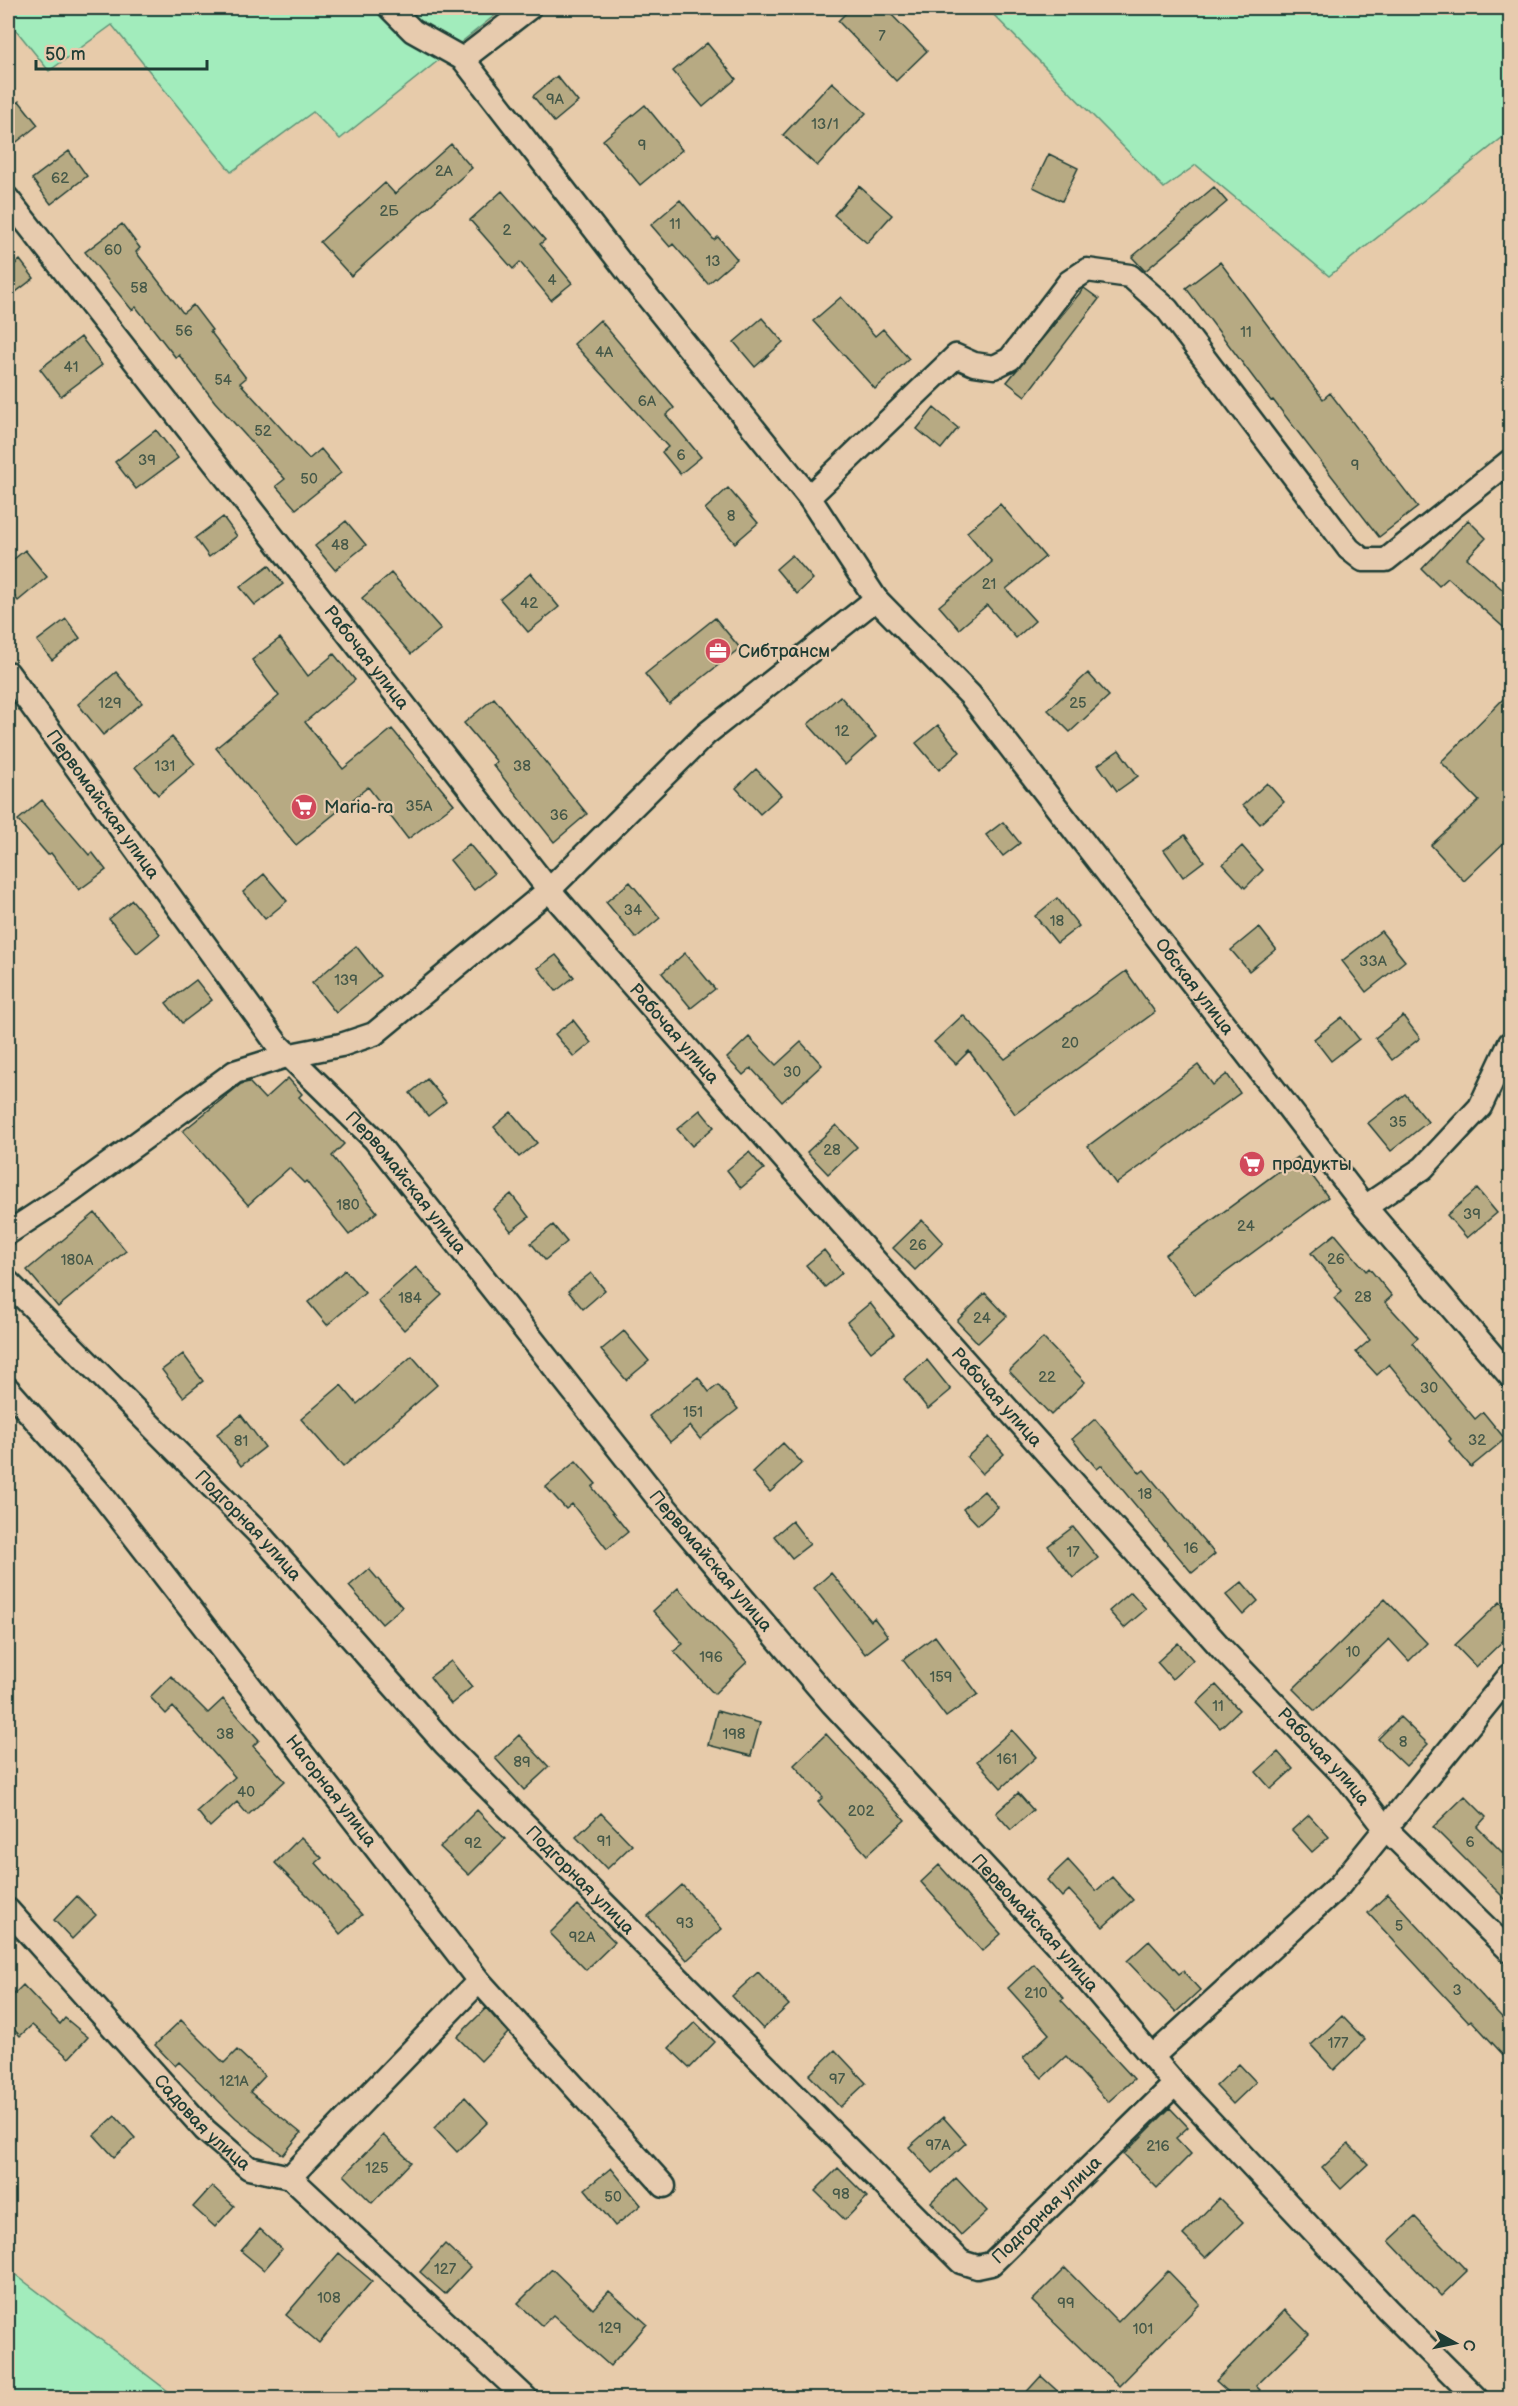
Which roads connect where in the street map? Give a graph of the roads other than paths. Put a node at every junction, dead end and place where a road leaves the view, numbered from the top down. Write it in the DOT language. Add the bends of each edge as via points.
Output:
graph roads {
  1 [pos="390,8"];
  2 [pos="529,8"];
  3 [pos="463,59"];
  4 [pos="8,199"];
  5 [pos="1510,461"];
  6 [pos="809,497"];
  7 [pos="876,599"];
  8 [pos="8,673"];
  9 [pos="549,890"];
  10 [pos="1510,1042"];
  11 [pos="286,1056"];
  12 [pos="1365,1207"];
  13 [pos="8,1233"];
  14 [pos="8,1282"];
  15 [pos="1510,1376"];
  16 [pos="8,1389"];
  17 [pos="1510,1675"];
  18 [pos="1386,1829"];
  19 [pos="8,1910"];
  20 [pos="1510,1951"];
  21 [pos="479,1981"];
  22 [pos="1152,2057"];
  23 [pos="1175,2084"];
  24 [pos="290,2177"];
  25 [pos="664,2186"];
  26 [pos="526,2398"];
  27 [pos="1476,2398"];
  1 -- 3 [label="street" via="413,31"];
  2 -- 3 [label="street"];
  3 -- 6 [label="street, Обская улица"];
  4 -- 9 [label="street, Рабочая улица"];
  5 -- 6 [label="street" via="1386,560 1363,560 1349,549 1167,309 1130,276 1087,270 1069,282 1010,359 993,367 956,356"];
  6 -- 7 [label="street, Обская улица"];
  7 -- 9 [label="street" via="706,734"];
  7 -- 12 [label="street, Обская улица" via="970,695"];
  8 -- 11 [label="street, Первомайская улица"];
  9 -- 11 [label="street" via="374,1034"];
  9 -- 18 [label="street, Рабочая улица" via="809,1188 1222,1649 1350,1781"];
  10 -- 12 [label="street" via="1480,1107 1423,1168"];
  11 -- 13 [label="street" via="235,1072"];
  11 -- 22 [label="street, Первомайская улица" via="374,1139 660,1501 832,1703 1060,1948"];
  12 -- 15 [label="street, Обская улица"];
  14 -- 23 [label="street, Подгорная улица" via="261,1536 445,1744 961,2262 977,2268 991,2264"];
  16 -- 21 [label="street, Нагорная улица" via="102,1495"];
  17 -- 18 [label="street"];
  18 -- 20 [label="street, Рабочая улица"];
  18 -- 22 [label="street" via="1339,1886"];
  19 -- 24 [label="street, Садовая улица" via="205,2130 249,2168"];
  21 -- 24 [label="street"];
  21 -- 25 [label="street, Нагорная улица"];
  22 -- 23 [label="street, Первомайская улица"];
  23 -- 27 [label="street, Первомайская улица"];
  24 -- 26 [label="street"];
}
